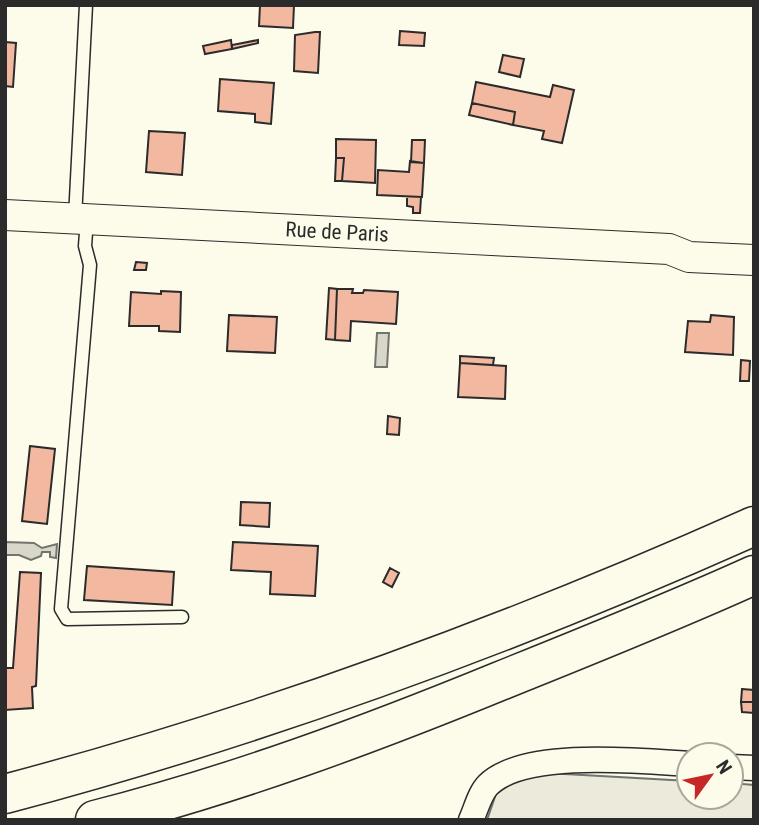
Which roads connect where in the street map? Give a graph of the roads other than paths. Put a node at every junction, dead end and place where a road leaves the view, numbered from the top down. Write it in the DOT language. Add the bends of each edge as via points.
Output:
graph roads {
  1 [pos="86,5"];
  2 [pos="5,215"];
  3 [pos="81,218"];
  4 [pos="753,251"];
  5 [pos="754,526"];
  6 [pos="754,575"];
  7 [pos="182,617"];
  8 [pos="675,763"];
  9 [pos="5,794"];
  10 [pos="94,820"];
  11 [pos="471,820"];
  1 -- 3 [label="lane"];
  2 -- 3 [label="street, Rue de Paris"];
  3 -- 4 [label="street, Rue de Paris" via="669,249 689,257"];
  3 -- 7 [label="lane" via="90,265 61,609 67,619"];
  5 -- 9 [label="highway" via="647,574 388,675 103,768"];
  6 -- 10 [label="highway" via="390,725 251,774"];
  8 -- 11 [label="street" via="585,758 510,771 487,786"];
}
